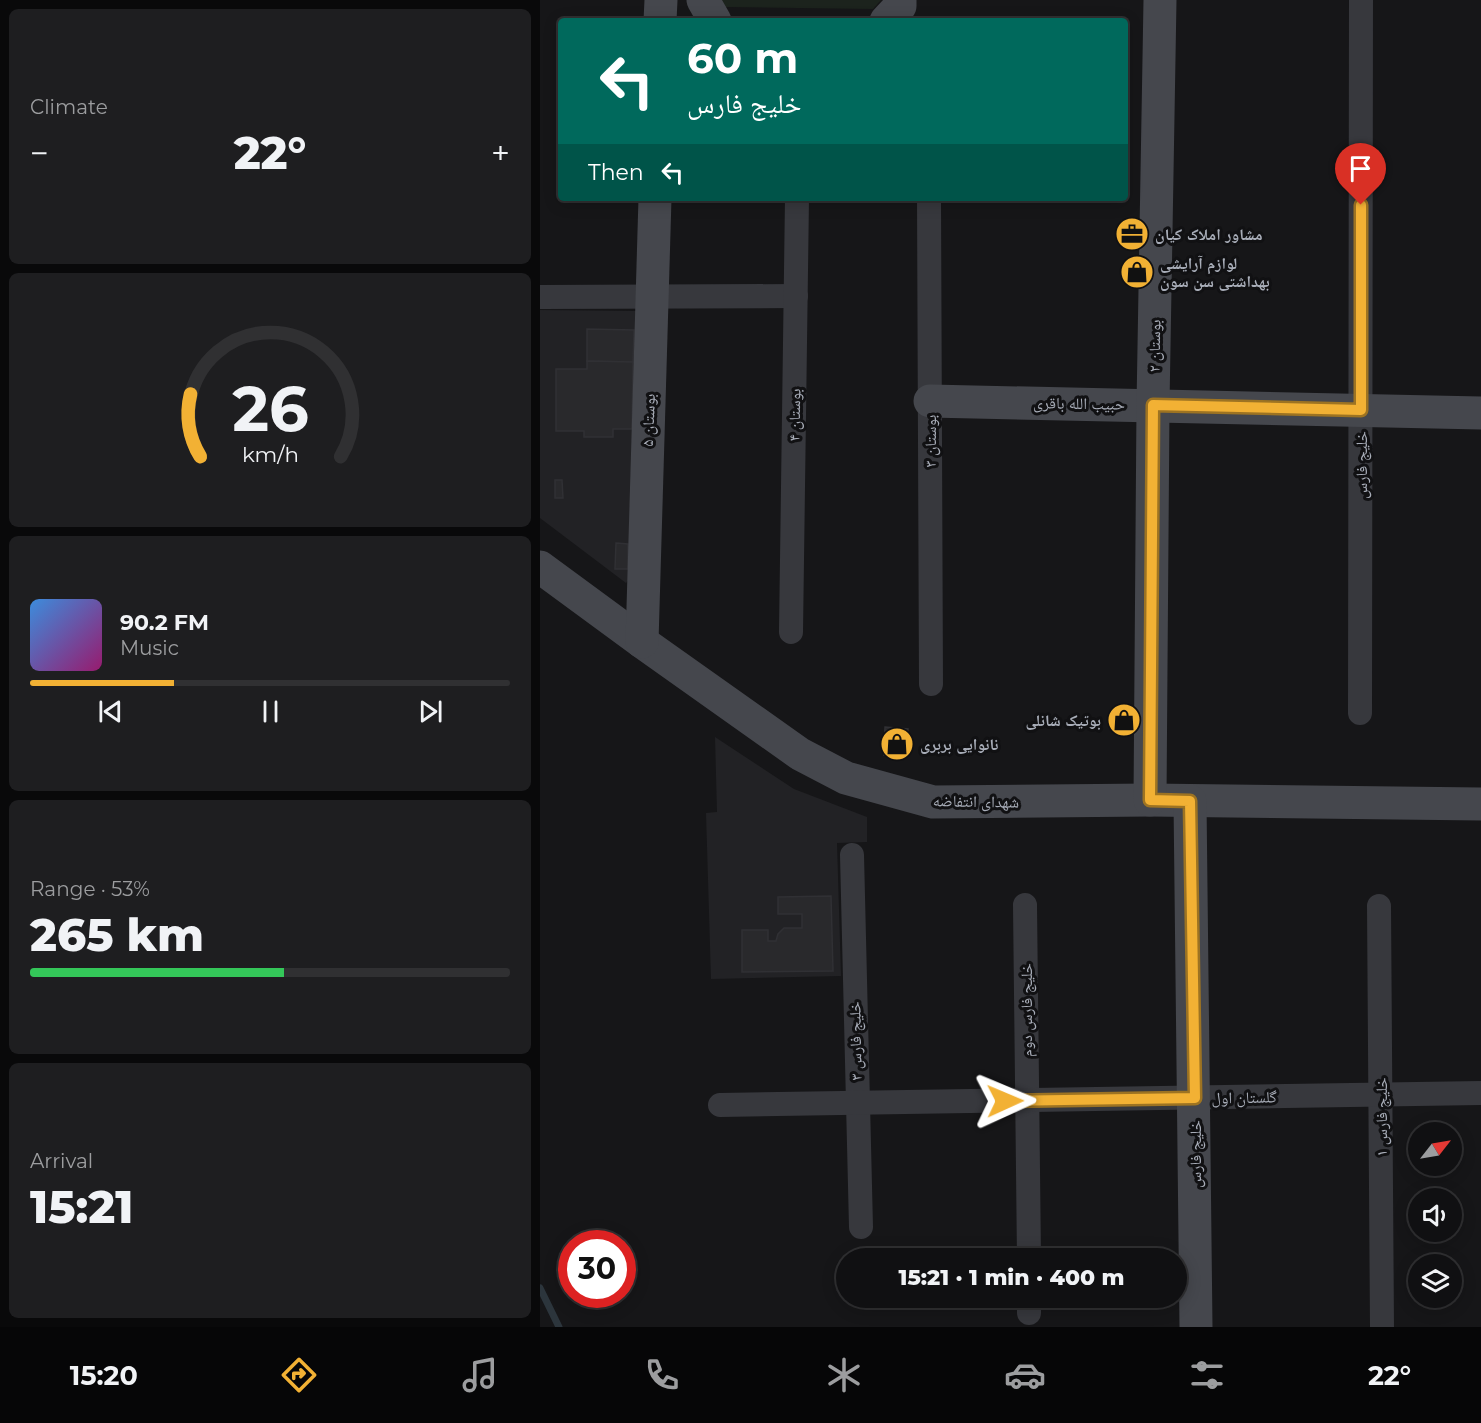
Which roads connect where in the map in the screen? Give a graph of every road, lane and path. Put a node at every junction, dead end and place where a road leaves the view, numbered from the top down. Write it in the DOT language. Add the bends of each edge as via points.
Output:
graph roads {
  1 [pos="661,0"];
  2 [pos="703,0"];
  3 [pos="1160,0"];
  4 [pos="1361,0"];
  5 [pos="660,18"];
  6 [pos="713,18"];
  7 [pos="655,201"];
  8 [pos="797,201"];
  9 [pos="929,201"];
  10 [pos="796,296"];
  11 [pos="540,297"];
  12 [pos="652,297"];
  13 [pos="930,401"];
  14 [pos="1153,405"];
  15 [pos="1361,410"];
  16 [pos="1481,413"];
  17 [pos="540,567"];
  18 [pos="790,632"];
  19 [pos="642,642"];
  20 [pos="930,684"];
  21 [pos="1360,713"];
  22 [pos="1150,800"];
  23 [pos="1190,801"];
  24 [pos="1481,804"];
  25 [pos="852,855"];
  26 [pos="1026,905"];
  27 [pos="1379,906"];
  28 [pos="1481,1093"];
  29 [pos="1380,1095"];
  30 [pos="1195,1098"];
  31 [pos="1027,1100"];
  32 [pos="857,1103"];
  33 [pos="720,1106"];
  34 [pos="861,1227"];
  35 [pos="1029,1248"];
  36 [pos="1196,1327"];
  37 [pos="1382,1327"];
  1 -- 5 [label="street"];
  2 -- 6 [label="street"];
  3 -- 14 [label="street, بوستان ۲"];
  4 -- 15 [label="street, خلیج فارس"];
  7 -- 12 [label="street, بوستان ۵"];
  8 -- 10 [label="street, بوستان ۴"];
  9 -- 13 [label="street, بوستان ۳"];
  10 -- 12 [label="street"];
  10 -- 18 [label="street, بوستان ۴"];
  11 -- 12 [label="street"];
  12 -- 19 [label="street, بوستان ۵"];
  13 -- 14 [label="street, حبیب الله باقری"];
  13 -- 20 [label="street, بوستان ۳"];
  14 -- 15 [label="street, حبیب الله باقری"];
  14 -- 22 [label="street, بوستان ۲"];
  15 -- 16 [label="street, حبیب الله باقری"];
  15 -- 21 [label="street, خلیج فارس"];
  17 -- 19 [label="street, شهدای انتفاضه"];
  19 -- 22 [label="street, شهدای انتفاضه" via="800,754 846,778 933,802"];
  22 -- 23 [label="street, شهدای انتفاضه"];
  23 -- 24 [label="street, شهدای انتفاضه"];
  23 -- 30 [label="street, خلیج فارس"];
  25 -- 32 [label="street, خلیج فارس ۳"];
  26 -- 31 [label="street, خلیج فارس دوم"];
  27 -- 29 [label="street, خلیج فارس ۱"];
  28 -- 29 [label="street, گلستان اول"];
  29 -- 30 [label="street, گلستان اول"];
  29 -- 37 [label="street, خلیج فارس ۱"];
  30 -- 31 [label="street, گلستان اول"];
  30 -- 36 [label="street, خلیج فارس"];
  31 -- 32 [label="street, گلستان اول"];
  31 -- 35 [label="street, خلیج فارس دوم"];
  32 -- 33 [label="street, گلستان اول"];
  32 -- 34 [label="street, خلیج فارس ۳"];
}
